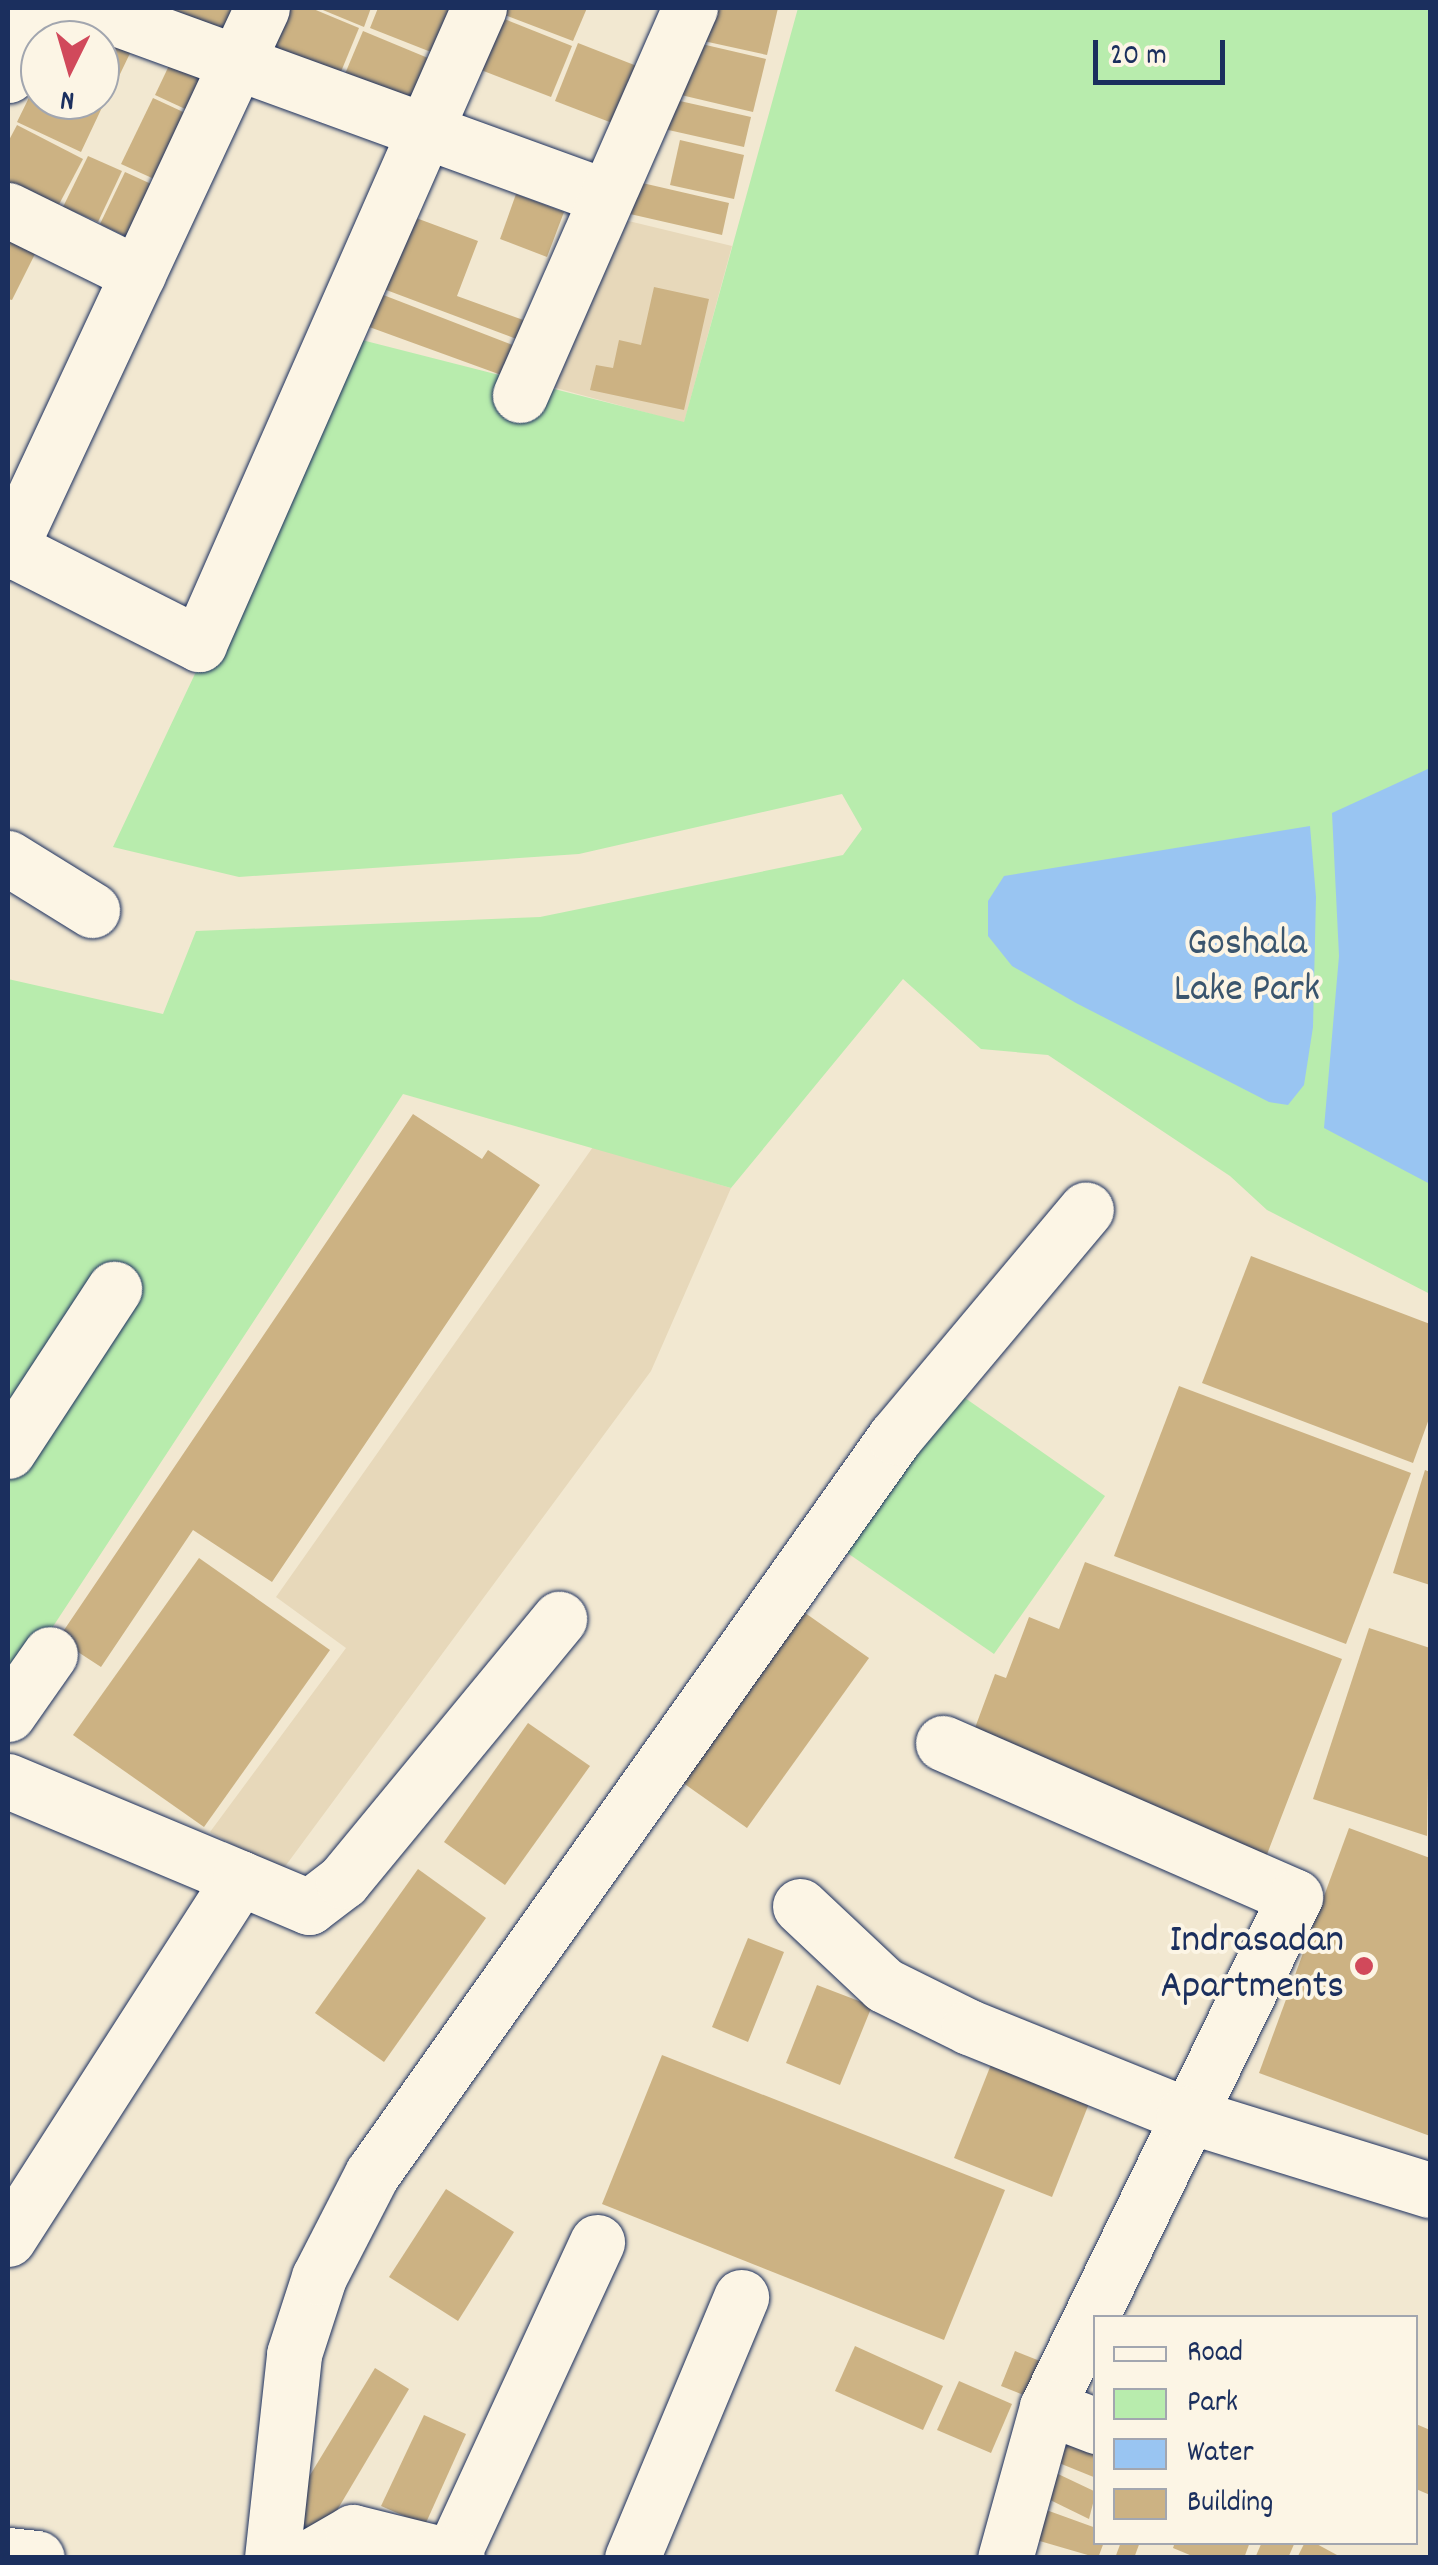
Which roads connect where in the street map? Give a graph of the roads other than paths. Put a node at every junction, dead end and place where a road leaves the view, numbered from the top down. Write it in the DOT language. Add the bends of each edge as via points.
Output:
graph roads {
  1 [pos="40,8"];
  2 [pos="88,8"];
  3 [pos="262,8"];
  4 [pos="480,8"];
  5 [pos="690,8"];
  6 [pos="235,66"];
  7 [pos="8,75"];
  8 [pos="424,133"];
  9 [pos="604,196"];
  10 [pos="8,210"];
  11 [pos="138,274"];
  12 [pos="520,394"];
  13 [pos="26,465"];
  14 [pos="8,550"];
  15 [pos="8,858"];
  16 [pos="92,910"];
  17 [pos="1086,1209"];
  18 [pos="114,1289"];
  19 [pos="8,1451"];
  20 [pos="559,1618"];
  21 [pos="50,1654"];
  22 [pos="8,1714"];
  23 [pos="943,1743"];
  24 [pos="8,1781"];
  25 [pos="240,1878"];
  26 [pos="800,1906"];
  27 [pos="1184,2114"];
  28 [pos="1430,2190"];
  29 [pos="8,2239"];
  30 [pos="598,2242"];
  31 [pos="741,2297"];
  32 [pos="1109,2315"];
  33 [pos="1093,2357"];
  34 [pos="1071,2416"];
  35 [pos="8,2554"];
  36 [pos="454,2557"];
  37 [pos="37,2558"];
  38 [pos="272,2558"];
  39 [pos="308,2558"];
  40 [pos="632,2558"];
  41 [pos="1004,2558"];
  1 -- 7 [label="street"];
  2 -- 6 [label="street"];
  3 -- 6 [label="street"];
  4 -- 8 [label="street"];
  5 -- 9 [label="street"];
  6 -- 8 [label="street"];
  6 -- 11 [label="street"];
  8 -- 9 [label="street"];
  8 -- 14 [label="street" via="199,644"];
  9 -- 12 [label="street"];
  10 -- 11 [label="street"];
  11 -- 13 [label="street"];
  13 -- 14 [label="street"];
  15 -- 16 [label="street"];
  17 -- 38 [label="street" via="895,1437 372,2174 319,2277 294,2354"];
  18 -- 19 [label="street"];
  20 -- 25 [label="street" via="343,1881 309,1906"];
  21 -- 22 [label="street"];
  23 -- 27 [label="street" via="1295,1896"];
  24 -- 25 [label="street" via="115,1803"];
  25 -- 29 [label="street"];
  26 -- 27 [label="street" via="884,1985 969,2027"];
  27 -- 28 [label="street"];
  27 -- 32 [label="street"];
  30 -- 36 [label="street"];
  31 -- 40 [label="street"];
  33 -- 34 [label="street"];
  34 -- 41 [label="street"];
  35 -- 37 [label="street"];
  36 -- 39 [label="street" via="352,2532"];
}
